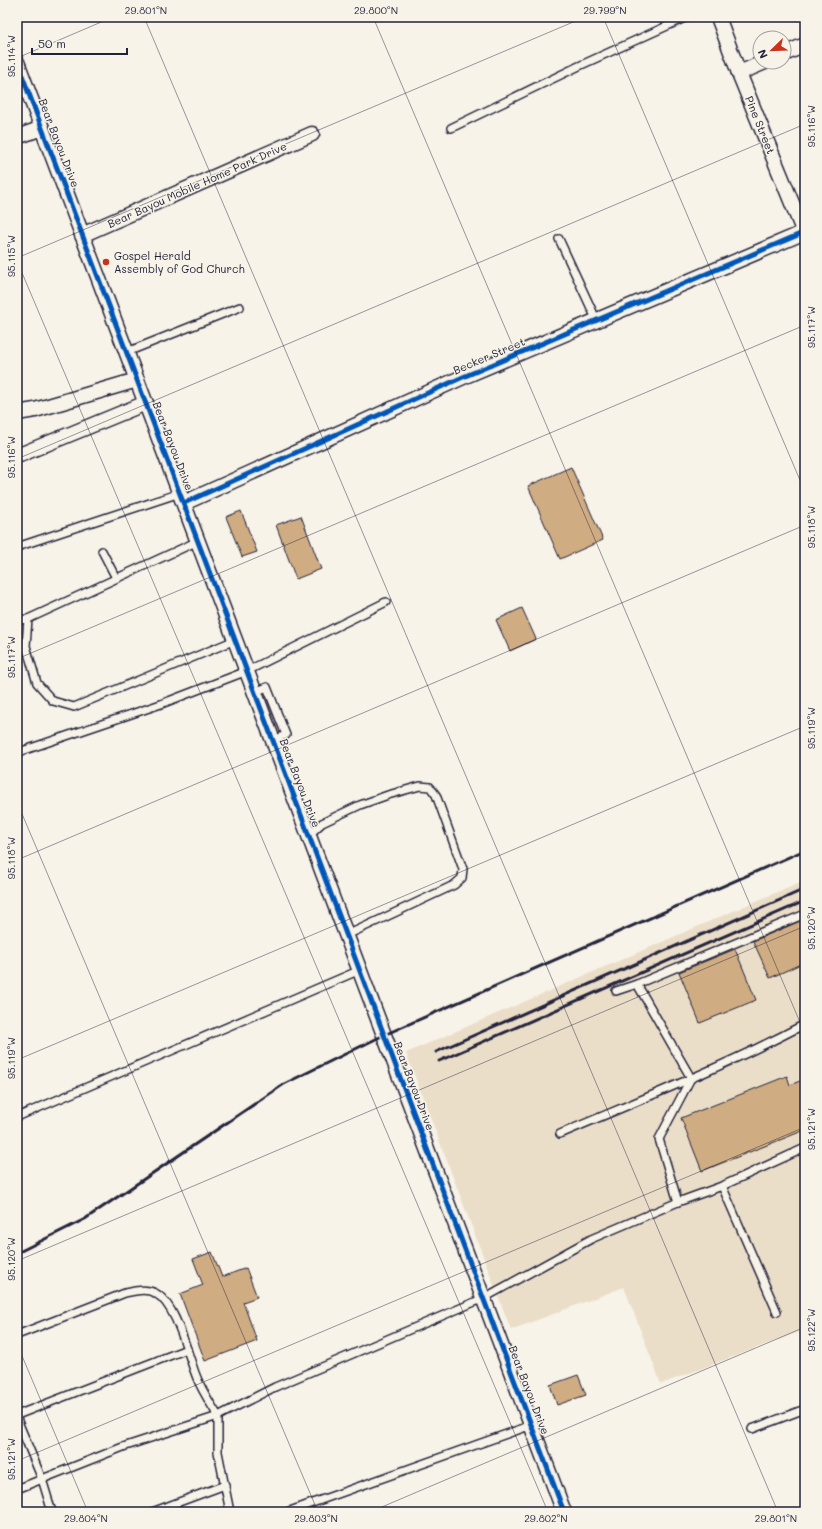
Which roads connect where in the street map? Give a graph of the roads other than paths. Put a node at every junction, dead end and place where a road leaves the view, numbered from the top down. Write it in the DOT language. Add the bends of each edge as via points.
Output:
graph roads {
  1 [pos="687,17"];
  2 [pos="718,17"];
  3 [pos="805,45"];
  4 [pos="792,51"];
  5 [pos="17,62"];
  6 [pos="752,68"];
  7 [pos="739,73"];
  8 [pos="42,128"];
  9 [pos="451,128"];
  10 [pos="312,134"];
  11 [pos="17,137"];
  12 [pos="805,233"];
  13 [pos="82,235"];
  14 [pos="559,239"];
  15 [pos="240,307"];
  16 [pos="597,321"];
  17 [pos="127,352"];
  18 [pos="137,380"];
  19 [pos="146,404"];
  20 [pos="17,413"];
  21 [pos="17,456"];
  22 [pos="182,498"];
  23 [pos="198,541"];
  24 [pos="17,547"];
  25 [pos="102,551"];
  26 [pos="116,578"];
  27 [pos="386,602"];
  28 [pos="28,618"];
  29 [pos="17,620"];
  30 [pos="235,640"];
  31 [pos="247,671"];
  32 [pos="17,755"];
  33 [pos="309,835"];
  34 [pos="805,914"];
  35 [pos="347,935"];
  36 [pos="360,970"];
  37 [pos="637,984"];
  38 [pos="616,990"];
  39 [pos="805,1024"];
  40 [pos="690,1078"];
  41 [pos="17,1117"];
  42 [pos="560,1134"];
  43 [pos="805,1148"];
  44 [pos="722,1186"];
  45 [pos="678,1202"];
  46 [pos="484,1298"];
  47 [pos="777,1312"];
  48 [pos="17,1335"];
  49 [pos="187,1349"];
  50 [pos="805,1409"];
  51 [pos="17,1415"];
  52 [pos="218,1416"];
  53 [pos="17,1419"];
  54 [pos="532,1425"];
  55 [pos="752,1429"];
  56 [pos="42,1479"];
  57 [pos="225,1485"];
  58 [pos="17,1489"];
  59 [pos="52,1512"];
  60 [pos="152,1512"];
  61 [pos="230,1512"];
  62 [pos="286,1512"];
  63 [pos="564,1512"];
  1 -- 9 [label="lane"];
  2 -- 7 [label="street, Pine Street"];
  3 -- 4 [label="street"];
  5 -- 8 [label="street, Bear Bayou Drive"];
  6 -- 7 [label="street"];
  7 -- 12 [label="street, Pine Street"];
  8 -- 11 [label="street"];
  8 -- 13 [label="street, Bear Bayou Drive"];
  10 -- 13 [label="street, Bear Bayou Mobile Home Park Drive"];
  12 -- 16 [label="street, Becker Street"];
  13 -- 17 [label="street, Bear Bayou Drive"];
  14 -- 16 [label="lane"];
  15 -- 17 [label="lane"];
  16 -- 22 [label="street, Becker Street"];
  17 -- 18 [label="street, Bear Bayou Drive"];
  18 -- 19 [label="street, Bear Bayou Drive"];
  18 -- 20 [label="street"];
  19 -- 21 [label="street"];
  19 -- 22 [label="street, Bear Bayou Drive"];
  22 -- 23 [label="street, Bear Bayou Drive"];
  22 -- 24 [label="lane"];
  23 -- 26 [label="lane"];
  23 -- 30 [label="street, Bear Bayou Drive"];
  25 -- 26 [label="lane"];
  26 -- 28 [label="lane"];
  27 -- 31 [label="lane"];
  28 -- 29 [label="lane"];
  28 -- 30 [label="lane" via="26,646 38,683 53,701 74,707"];
  30 -- 31 [label="street, Bear Bayou Drive"];
  31 -- 32 [label="lane" via="161,704 22,751"];
  31 -- 33 [label="street, Bear Bayou Drive"];
  33 -- 35 [label="street, Bear Bayou Drive"];
  33 -- 35 [label="lane" via="322,823 388,795 420,786 430,787 436,795 463,869 462,878 454,885"];
  34 -- 37 [label="lane"];
  35 -- 36 [label="street, Bear Bayou Drive"];
  36 -- 41 [label="lane"];
  36 -- 46 [label="street, Bear Bayou Drive"];
  37 -- 38 [label="lane"];
  37 -- 40 [label="lane"];
  39 -- 40 [label="lane"];
  40 -- 42 [label="lane"];
  40 -- 45 [label="lane" via="659,1139"];
  43 -- 44 [label="lane"];
  44 -- 45 [label="lane"];
  44 -- 47 [label="lane"];
  45 -- 46 [label="lane" via="592,1239"];
  46 -- 52 [label="lane" via="275,1387"];
  46 -- 54 [label="street, Bear Bayou Drive"];
  48 -- 49 [label="lane" via="125,1293 142,1290 156,1293 168,1306"];
  49 -- 51 [label="lane"];
  49 -- 52 [label="lane" via="197,1380"];
  50 -- 55 [label="lane"];
  52 -- 56 [label="lane" via="123,1447"];
  52 -- 57 [label="lane" via="218,1452"];
  53 -- 56 [label="lane"];
  54 -- 62 [label="lane"];
  54 -- 63 [label="street, Bear Bayou Drive"];
  56 -- 58 [label="lane"];
  56 -- 59 [label="lane"];
  57 -- 60 [label="lane"];
  57 -- 61 [label="lane"];
}
